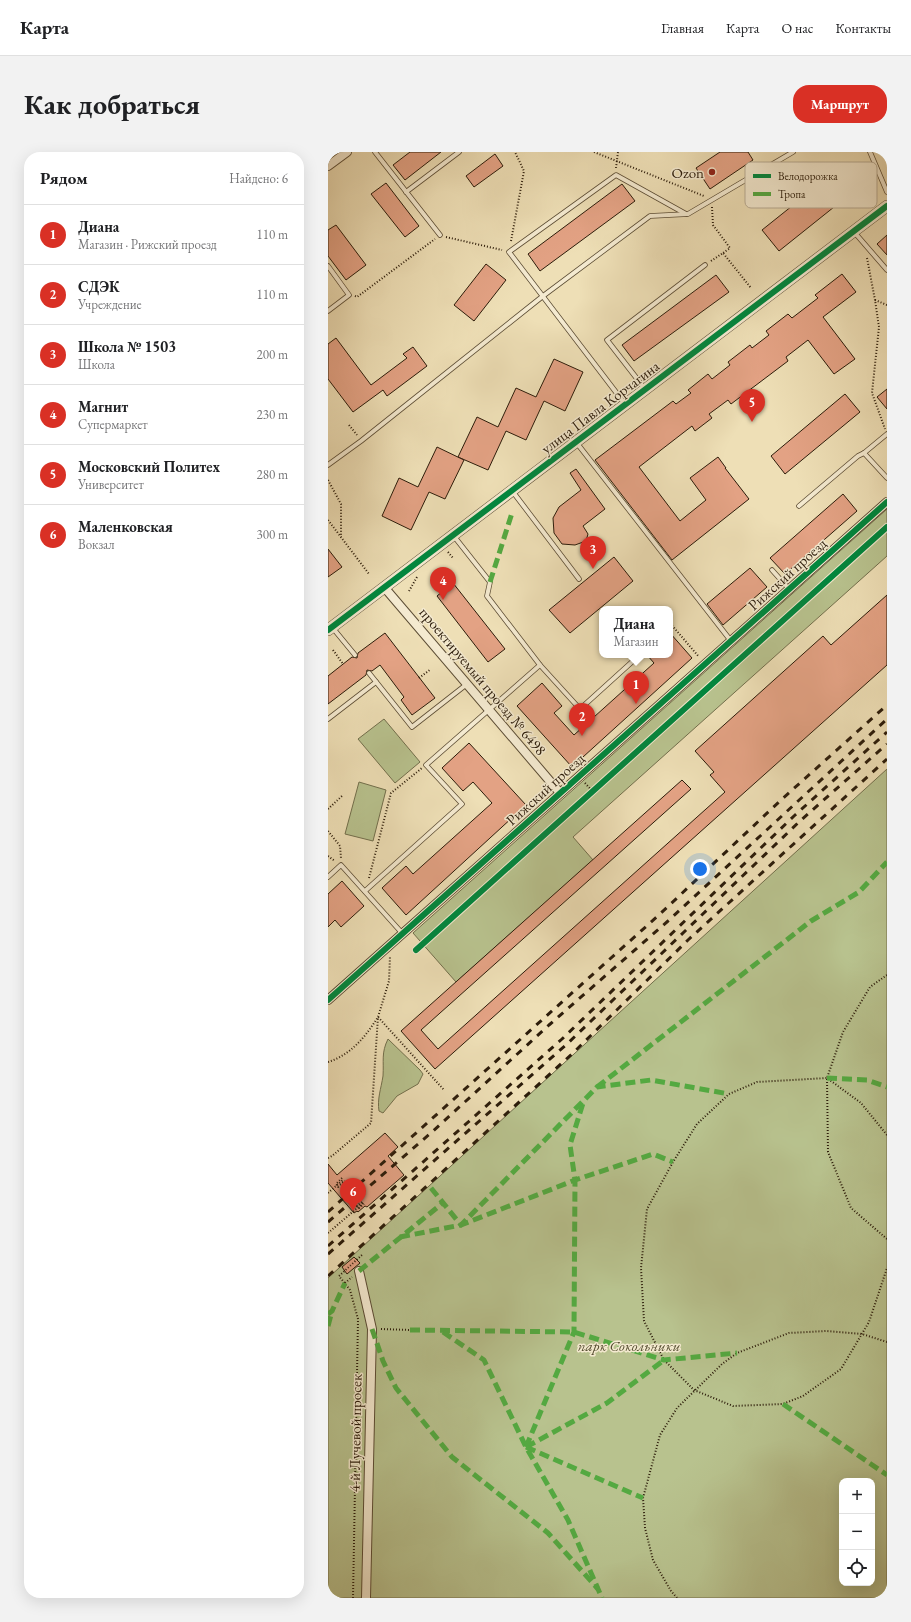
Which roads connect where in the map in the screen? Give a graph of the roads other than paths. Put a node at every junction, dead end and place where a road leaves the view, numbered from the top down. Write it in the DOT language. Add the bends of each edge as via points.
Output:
graph roads {
  1 [pos="347,152"];
  2 [pos="375,152"];
  3 [pos="459,152"];
  4 [pos="793,152"];
  5 [pos="870,152"];
  6 [pos="776,162"];
  7 [pos="874,162"];
  8 [pos="328,166"];
  9 [pos="877,168"];
  10 [pos="745,180"];
  11 [pos="406,192"];
  12 [pos="887,192"];
  13 [pos="887,206"];
  14 [pos="688,214"];
  15 [pos="853,231"];
  16 [pos="440,235"];
  17 [pos="328,266"];
  18 [pos="705,266"];
  19 [pos="887,270"];
  20 [pos="543,296"];
  21 [pos="328,311"];
  22 [pos="645,390"];
  23 [pos="626,404"];
  24 [pos="887,434"];
  25 [pos="576,442"];
  26 [pos="864,453"];
  27 [pos="328,465"];
  28 [pos="887,478"];
  29 [pos="512,490"];
  30 [pos="887,502"];
  31 [pos="799,506"];
  32 [pos="453,535"];
  33 [pos="772,570"];
  34 [pos="579,579"];
  35 [pos="384,587"];
  36 [pos="789,590"];
  37 [pos="330,628"];
  38 [pos="731,641"];
  39 [pos="355,655"];
  40 [pos="634,658"];
  41 [pos="540,665"];
  42 [pos="369,673"];
  43 [pos="376,682"];
  44 [pos="467,684"];
  45 [pos="489,710"];
  46 [pos="328,719"];
  47 [pos="560,793"];
  48 [pos="328,877"];
  49 [pos="365,891"];
  50 [pos="403,934"];
  51 [pos="328,1000"];
  52 [pos="359,1271"];
  53 [pos="366,1598"];
  1 -- 8 [label="street"];
  2 -- 11 [label="lane"];
  3 -- 11 [label="lane"];
  4 -- 6 [label="lane"];
  5 -- 7 [label="lane"];
  9 -- 12 [label="lane"];
  10 -- 14 [label="lane"];
  11 -- 16 [label="lane"];
  13 -- 15 [label="street, улица Павла Корчагина"];
  14 -- 20 [label="lane" via="650,216"];
  14 -- 20 [label="lane" via="616,175 509,252"];
  15 -- 19 [label="lane"];
  15 -- 22 [label="street, улица Павла Корчагина"];
  17 -- 21 [label="lane" via="349,295"];
  18 -- 22 [label="lane" via="608,340"];
  20 -- 23 [label="lane"];
  20 -- 27 [label="lane"];
  22 -- 23 [label="street, улица Павла Корчагина"];
  23 -- 25 [label="street, улица Павла Корчагина"];
  24 -- 26 [label="lane"];
  25 -- 29 [label="street, улица Павла Корчагина"];
  25 -- 38 [label="lane"];
  26 -- 28 [label="lane"];
  26 -- 31 [label="lane"];
  29 -- 32 [label="street, улица Павла Корчагина"];
  29 -- 34 [label="lane"];
  30 -- 36 [label="street, Рижский проезд"];
  32 -- 35 [label="street, улица Павла Корчагина"];
  32 -- 41 [label="lane" via="490,582 486,596"];
  33 -- 36 [label="lane"];
  35 -- 37 [label="street, улица Павла Корчагина"];
  35 -- 44 [label="street, проектируемый проезд № 6498"];
  36 -- 38 [label="street, Рижский проезд"];
  37 -- 39 [label="lane"];
  38 -- 47 [label="street, Рижский проезд"];
  40 -- 41 [label="lane" via="580,709"];
  41 -- 45 [label="lane"];
  42 -- 43 [label="lane"];
  43 -- 44 [label="lane" via="412,727"];
  43 -- 46 [label="lane"];
  44 -- 45 [label="street, проектируемый проезд № 6498"];
  45 -- 47 [label="street, проектируемый проезд № 6498"];
  45 -- 49 [label="lane" via="426,765 462,804"];
  47 -- 50 [label="street, Рижский проезд"];
  48 -- 49 [label="lane" via="342,865"];
  49 -- 50 [label="lane"];
  50 -- 51 [label="street, Рижский проезд"];
  52 -- 53 [label="street, 4-й Лучевой просек" via="372,1329"];
}
